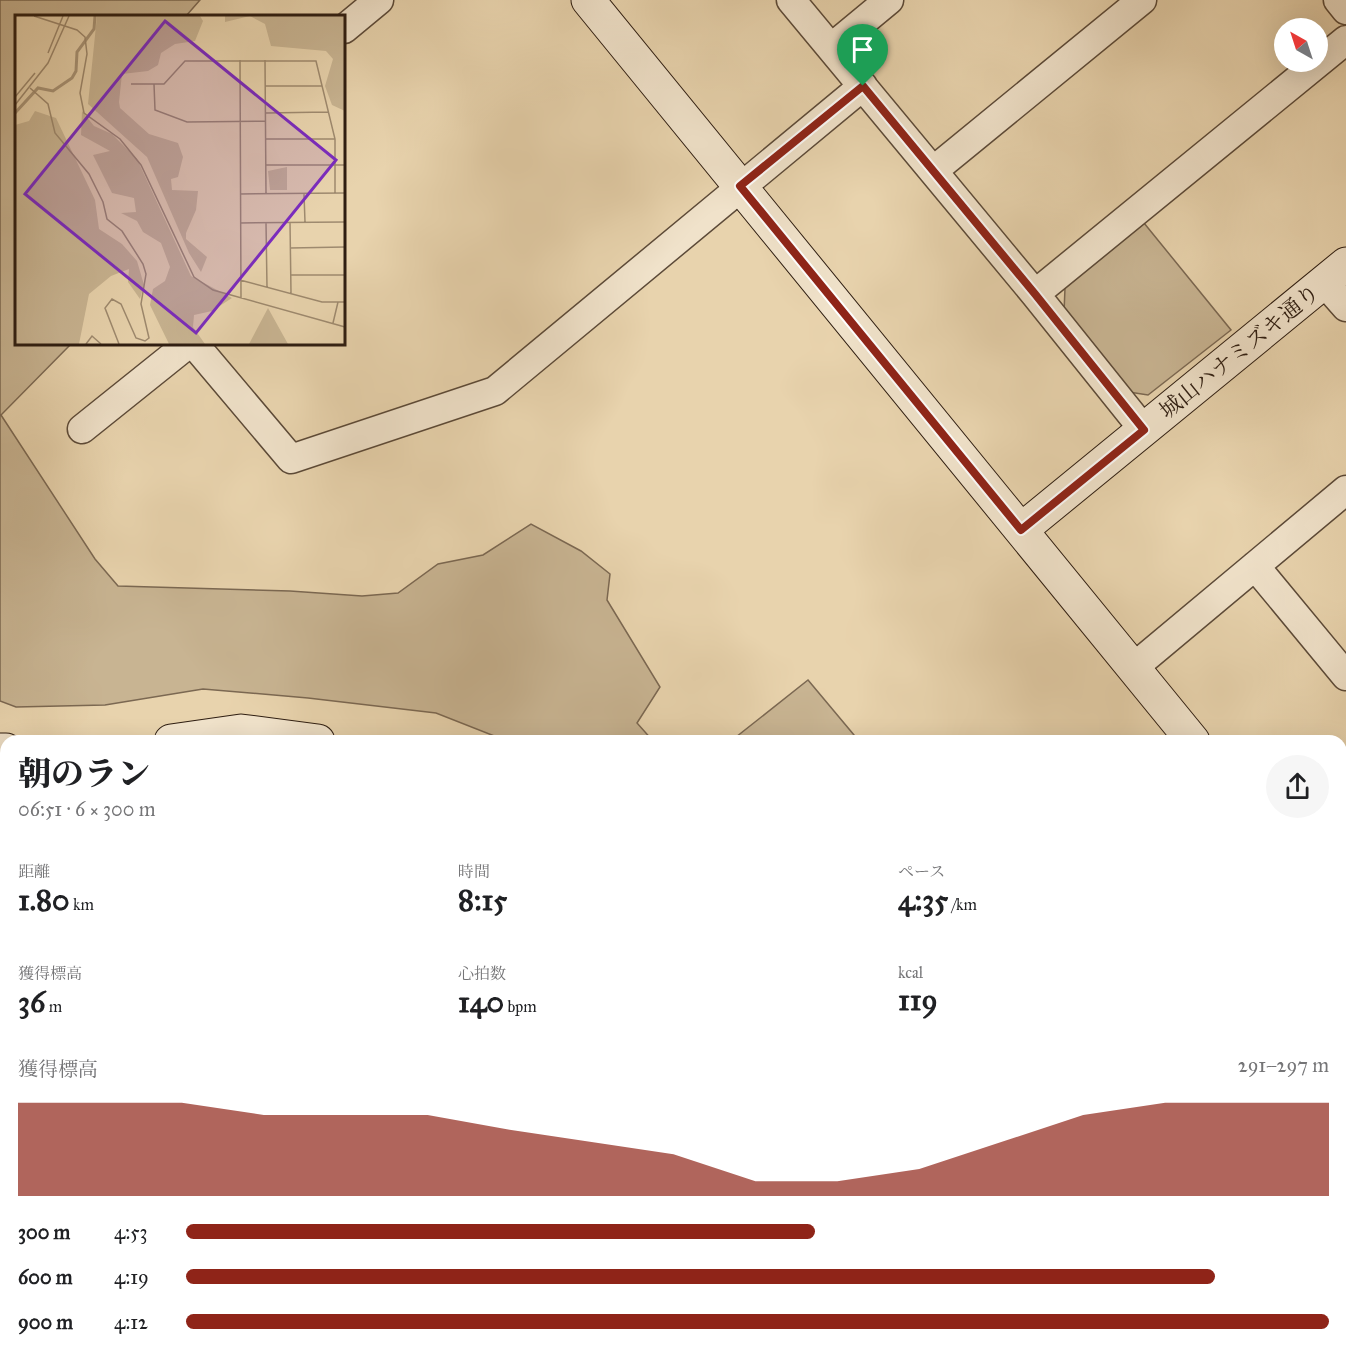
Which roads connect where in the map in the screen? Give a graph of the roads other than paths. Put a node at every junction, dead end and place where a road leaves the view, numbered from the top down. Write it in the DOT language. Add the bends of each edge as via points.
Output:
graph roads {
  1 [pos="379,0"];
  2 [pos="588,0"];
  3 [pos="791,0"];
  4 [pos="889,0"];
  5 [pos="1142,0"];
  6 [pos="1338,0"];
  7 [pos="1346,10"];
  8 [pos="345,28"];
  9 [pos="1346,40"];
  10 [pos="831,48"];
  11 [pos="863,86"];
  12 [pos="933,171"];
  13 [pos="740,186"];
  14 [pos="1335,273"];
  15 [pos="1035,294"];
  16 [pos="1346,308"];
  17 [pos="187,345"];
  18 [pos="195,345"];
  19 [pos="82,429"];
  20 [pos="1144,430"];
  21 [pos="1346,490"];
  22 [pos="1021,530"];
  23 [pos="1255,566"];
  24 [pos="1133,668"];
  25 [pos="1346,676"];
  26 [pos="213,735"];
  27 [pos="272,735"];
  28 [pos="1188,735"];
  1 -- 8 [label="street"];
  2 -- 13 [label="street"];
  3 -- 10 [label="street"];
  4 -- 10 [label="street"];
  5 -- 12 [label="street"];
  6 -- 7 [label="street"];
  9 -- 15 [label="street"];
  10 -- 11 [label="street"];
  11 -- 12 [label="street"];
  11 -- 13 [label="street"];
  12 -- 15 [label="street"];
  13 -- 18 [label="street" via="495,391 291,459"];
  13 -- 22 [label="street"];
  14 -- 16 [label="street"];
  14 -- 20 [label="street, 城山ハナミズキ通り"];
  15 -- 20 [label="street"];
  17 -- 19 [label="street"];
  20 -- 22 [label="street, 城山ハナミズキ通り"];
  21 -- 23 [label="street"];
  22 -- 24 [label="street"];
  23 -- 24 [label="street"];
  23 -- 25 [label="street"];
  24 -- 28 [label="street"];
  26 -- 27 [label="street" via="241,731"];
}
